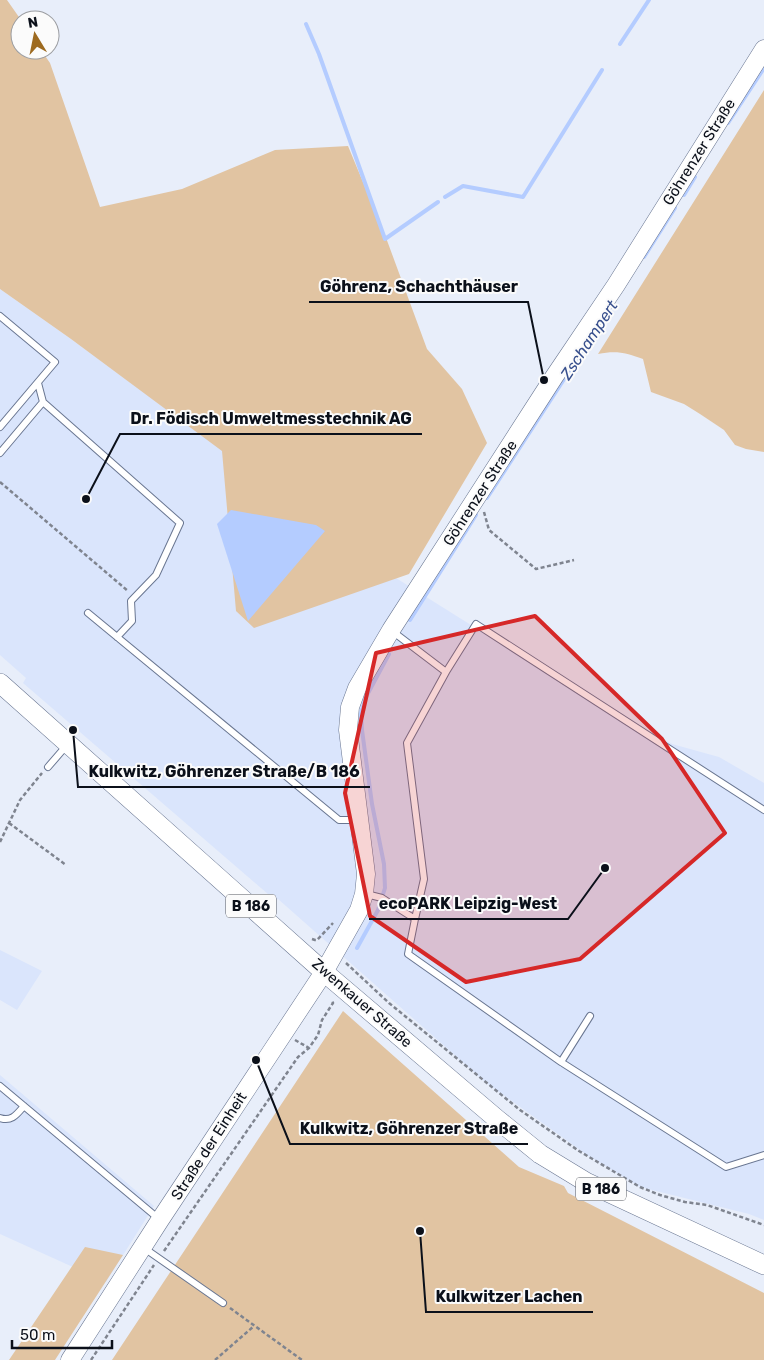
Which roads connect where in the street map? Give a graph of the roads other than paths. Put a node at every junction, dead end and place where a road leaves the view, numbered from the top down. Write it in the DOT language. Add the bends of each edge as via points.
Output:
graph roads {
  1 [pos="764,49"];
  2 [pos="0,316"];
  3 [pos="38,383"];
  4 [pos="43,402"];
  5 [pos="0,427"];
  6 [pos="0,453"];
  7 [pos="88,613"];
  8 [pos="391,630"];
  9 [pos="117,637"];
  10 [pos="446,672"];
  11 [pos="0,683"];
  12 [pos="68,744"];
  13 [pos="48,767"];
  14 [pos="764,810"];
  15 [pos="360,820"];
  16 [pos="364,894"];
  17 [pos="415,919"];
  18 [pos="324,972"];
  19 [pos="590,1016"];
  20 [pos="561,1062"];
  21 [pos="0,1086"];
  22 [pos="24,1106"];
  23 [pos="0,1118"];
  24 [pos="764,1155"];
  25 [pos="160,1220"];
  26 [pos="144,1248"];
  27 [pos="764,1264"];
  28 [pos="223,1303"];
  29 [pos="70,1360"];
  1 -- 8 [label="street, Göhrenzer Straße" via="616,285"];
  2 -- 3 [label="lane" via="56,362"];
  3 -- 4 [label="lane"];
  3 -- 5 [label="lane"];
  4 -- 6 [label="lane"];
  4 -- 9 [label="lane" via="180,523 156,575 131,601 132,620"];
  7 -- 9 [label="lane"];
  8 -- 10 [label="lane"];
  8 -- 15 [label="street, Göhrenzer Straße" via="356,688 350,707 348,730"];
  9 -- 15 [label="lane" via="340,820"];
  10 -- 14 [label="lane" via="476,624"];
  10 -- 17 [label="lane" via="406,743 424,879"];
  11 -- 12 [label="main road, Zwenkauer Straße / B 186"];
  12 -- 13 [label="lane"];
  12 -- 18 [label="main road, Zwenkauer Straße / B 186"];
  15 -- 16 [label="street, Göhrenzer Straße" via="366,874"];
  16 -- 17 [label="lane" via="382,898"];
  16 -- 18 [label="street, Göhrenzer Straße" via="359,910"];
  17 -- 20 [label="lane" via="408,954"];
  18 -- 25 [label="street, Straße der Einheit"];
  18 -- 27 [label="main road, Zwenkauer Straße / B 186" via="540,1154 586,1182"];
  19 -- 20 [label="lane"];
  20 -- 24 [label="lane" via="726,1167"];
  21 -- 22 [label="lane"];
  22 -- 23 [label="lane" via="12,1118"];
  22 -- 25 [label="lane"];
  25 -- 26 [label="street, Straße der Einheit"];
  26 -- 28 [label="lane"];
  26 -- 29 [label="street, Straße der Einheit"];
}
